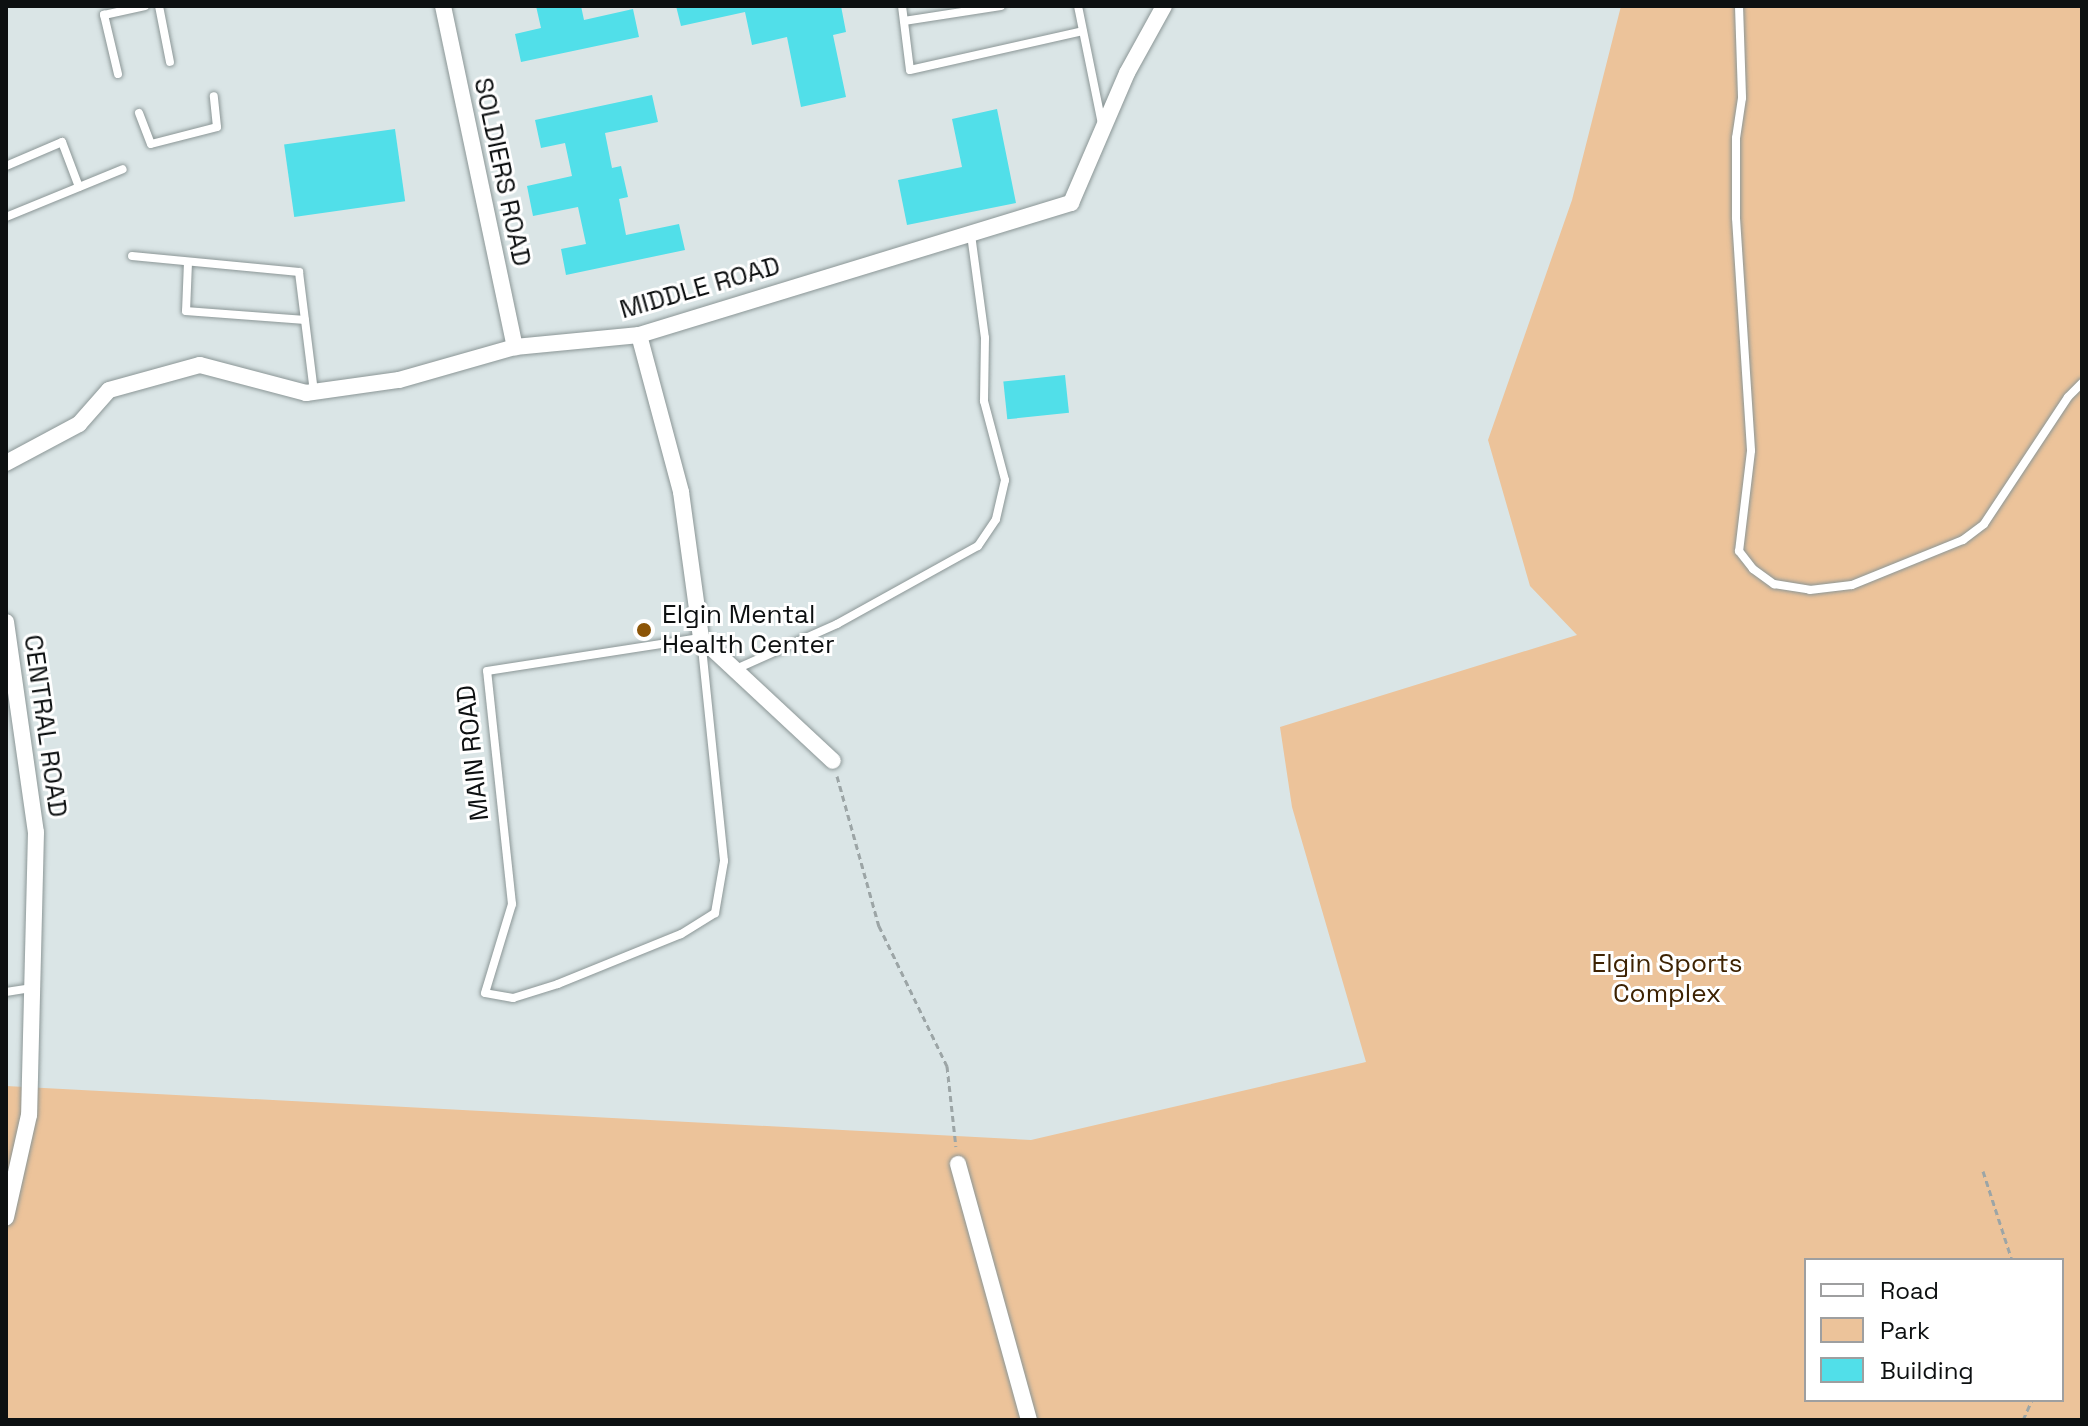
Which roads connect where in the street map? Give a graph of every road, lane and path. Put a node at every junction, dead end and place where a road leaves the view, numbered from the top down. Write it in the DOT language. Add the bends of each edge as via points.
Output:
graph roads {
  1 [pos="145,6"];
  2 [pos="159,6"];
  3 [pos="443,6"];
  4 [pos="902,6"];
  5 [pos="1001,6"];
  6 [pos="1078,6"];
  7 [pos="1164,6"];
  8 [pos="1739,6"];
  9 [pos="904,21"];
  10 [pos="1083,31"];
  11 [pos="170,62"];
  12 [pos="118,74"];
  13 [pos="214,96"];
  14 [pos="139,113"];
  15 [pos="1103,129"];
  16 [pos="6,166"];
  17 [pos="123,169"];
  18 [pos="79,187"];
  19 [pos="6,217"];
  20 [pos="970,233"];
  21 [pos="132,256"];
  22 [pos="188,262"];
  23 [pos="305,320"];
  24 [pos="639,335"];
  25 [pos="515,347"];
  26 [pos="2082,383"];
  27 [pos="314,392"];
  28 [pos="6,463"];
  29 [pos="6,622"];
  30 [pos="701,638"];
  31 [pos="735,669"];
  32 [pos="833,761"];
  33 [pos="32,988"];
  34 [pos="6,992"];
  35 [pos="958,1164"];
  36 [pos="1983,1171"];
  37 [pos="6,1216"];
  38 [pos="2011,1258"];
  39 [pos="1029,1420"];
  1 -- 12 [label="lane" via="104,15"];
  2 -- 11 [label="lane"];
  3 -- 25 [label="street, SOLDIERS ROAD"];
  4 -- 9 [label="lane"];
  5 -- 9 [label="lane"];
  6 -- 10 [label="lane"];
  7 -- 15 [label="street, MIDDLE ROAD"];
  8 -- 26 [label="lane" via="1742,98 1736,218 1751,451 1739,551 1753,569 1774,584 1810,590 1852,585 1963,540 1984,524"];
  9 -- 10 [label="lane" via="910,70"];
  10 -- 15 [label="lane"];
  13 -- 14 [label="lane" via="217,127 151,144"];
  15 -- 20 [label="street, MIDDLE ROAD" via="1071,203"];
  16 -- 18 [label="lane" via="62,142"];
  17 -- 18 [label="lane"];
  18 -- 19 [label="lane"];
  20 -- 24 [label="street, MIDDLE ROAD"];
  20 -- 31 [label="lane" via="985,338 984,401 1005,480 996,519 978,546 837,624"];
  21 -- 22 [label="lane"];
  22 -- 23 [label="lane" via="299,272"];
  22 -- 23 [label="lane" via="186,311"];
  23 -- 27 [label="lane"];
  24 -- 25 [label="street, MIDDLE ROAD"];
  24 -- 30 [label="street" via="681,492"];
  25 -- 27 [label="street, MIDDLE ROAD" via="399,380"];
  27 -- 28 [label="street, MIDDLE ROAD" via="200,365 109,390 79,424"];
  29 -- 33 [label="street, CENTRAL ROAD" via="36,832"];
  30 -- 30 [label="lane, MAIN ROAD" via="487,671 512,904 485,993 513,998 558,984 681,934 715,913 724,861"];
  30 -- 31 [label="street"];
  31 -- 32 [label="street"];
  32 -- 35 [label="path" via="879,926 947,1066"];
  33 -- 34 [label="lane"];
  33 -- 37 [label="street, CENTRAL ROAD" via="29,1115"];
  35 -- 39 [label="street"];
  36 -- 38 [label="path"];
}
